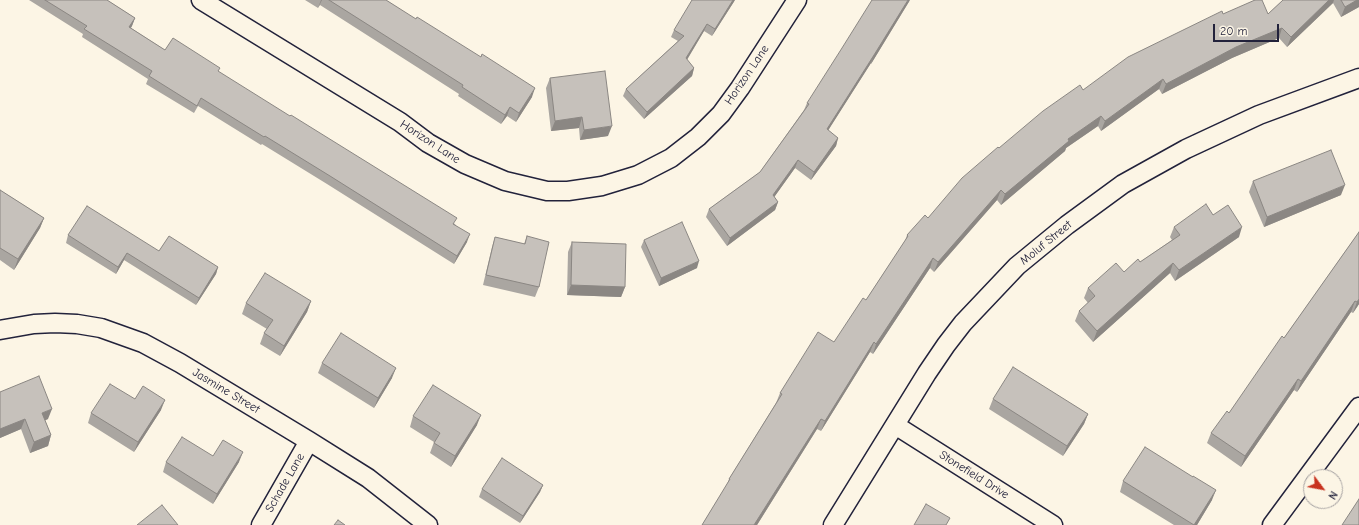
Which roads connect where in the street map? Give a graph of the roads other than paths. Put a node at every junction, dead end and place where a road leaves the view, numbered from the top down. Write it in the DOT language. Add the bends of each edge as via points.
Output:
graph roads {
  1 [pos="201,0"];
  2 [pos="797,0"];
  3 [pos="1359,78"];
  4 [pos="0,330"];
  5 [pos="1359,407"];
  6 [pos="895,425"];
  7 [pos="309,441"];
  8 [pos="261,525"];
  9 [pos="428,525"];
  10 [pos="833,525"];
  11 [pos="1053,525"];
  12 [pos="1272,525"];
  1 -- 2 [label="street, Horizon Lane" via="465,164 505,180 547,191 568,191 602,186 638,175 671,158 698,137 721,114 740,88"];
  3 -- 6 [label="street, Moluf Street" via="1259,116 1186,148 1123,184 1067,225 1017,266 963,323 927,373"];
  4 -- 7 [label="street, Jasmine Street" via="34,324 77,324 101,328 143,343"];
  5 -- 12 [label="street"];
  6 -- 10 [label="street, Moluf Street"];
  6 -- 11 [label="street, Stonefield Drive"];
  7 -- 8 [label="street, Schade Lane"];
  7 -- 9 [label="street, Jasmine Street" via="368,478"];
}
